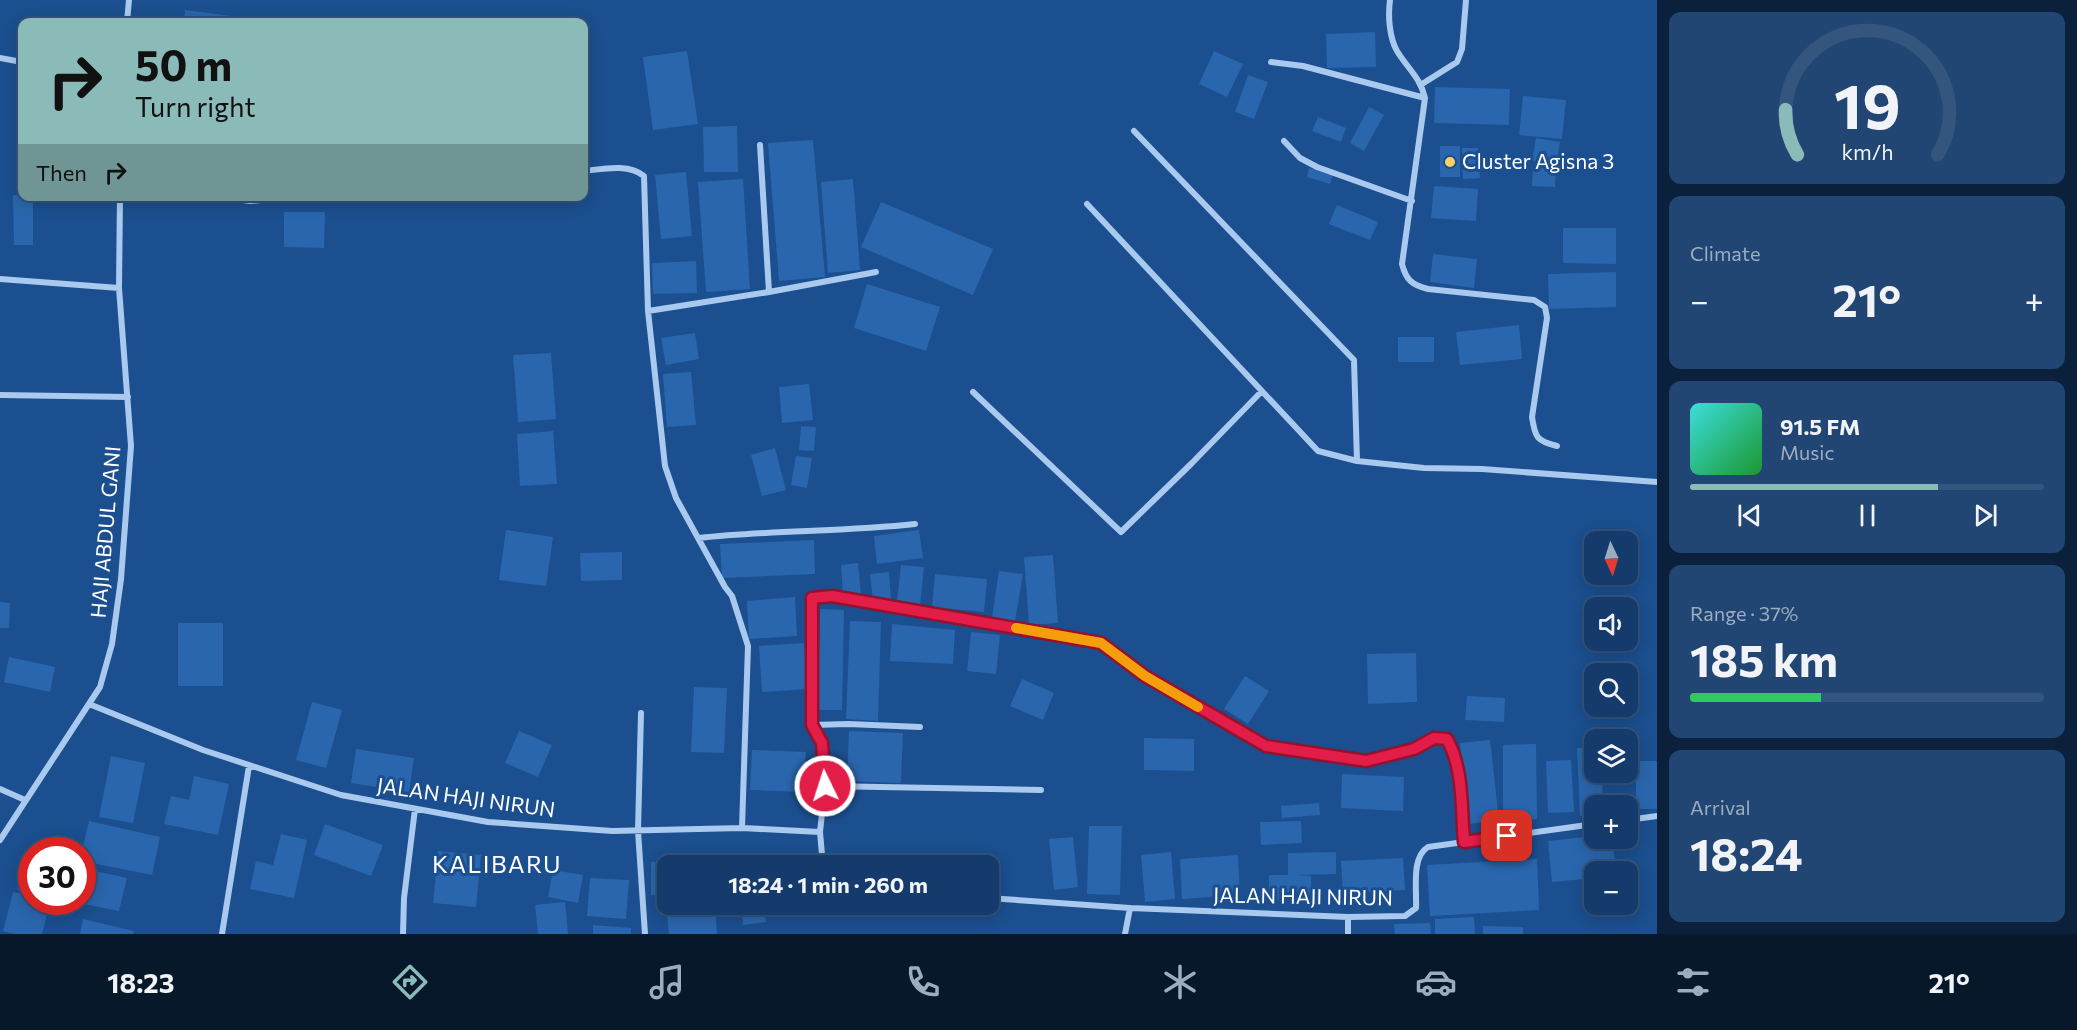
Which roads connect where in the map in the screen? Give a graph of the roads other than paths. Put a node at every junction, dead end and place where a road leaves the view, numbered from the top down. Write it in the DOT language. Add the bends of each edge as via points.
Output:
graph roads {
  1 [pos="129,0"];
  2 [pos="1390,0"];
  3 [pos="1466,0"];
  4 [pos="128,18"];
  5 [pos="0,58"];
  6 [pos="18,61"];
  7 [pos="1271,62"];
  8 [pos="1422,84"];
  9 [pos="1425,99"];
  10 [pos="1134,131"];
  11 [pos="1284,141"];
  12 [pos="760,145"];
  13 [pos="588,171"];
  14 [pos="120,201"];
  15 [pos="1412,201"];
  16 [pos="1088,204"];
  17 [pos="876,272"];
  18 [pos="0,279"];
  19 [pos="119,288"];
  20 [pos="769,292"];
  21 [pos="648,311"];
  22 [pos="973,392"];
  23 [pos="1261,392"];
  24 [pos="0,395"];
  25 [pos="128,397"];
  26 [pos="1557,446"];
  27 [pos="1357,461"];
  28 [pos="1657,482"];
  29 [pos="915,524"];
  30 [pos="699,538"];
  31 [pos="89,704"];
  32 [pos="641,713"];
  33 [pos="812,725"];
  34 [pos="920,727"];
  35 [pos="249,766"];
  36 [pos="825,786"];
  37 [pos="0,789"];
  38 [pos="1041,790"];
  39 [pos="25,800"];
  40 [pos="415,809"];
  41 [pos="1657,816"];
  42 [pos="1638,819"];
  43 [pos="1584,825"];
  44 [pos="742,828"];
  45 [pos="638,831"];
  46 [pos="820,832"];
  47 [pos="0,840"];
  48 [pos="1464,842"];
  49 [pos="821,855"];
  50 [pos="999,899"];
  51 [pos="1130,908"];
  52 [pos="1348,917"];
  53 [pos="222,934"];
  54 [pos="403,934"];
  55 [pos="645,934"];
  56 [pos="1125,934"];
  57 [pos="1348,934"];
  1 -- 4 [label="street"];
  2 -- 8 [label="street" via="1391,36"];
  3 -- 8 [label="street" via="1462,49 1457,62"];
  5 -- 6 [label="street"];
  7 -- 9 [label="street" via="1303,66"];
  8 -- 9 [label="street"];
  9 -- 15 [label="street"];
  10 -- 27 [label="street" via="1354,360"];
  11 -- 15 [label="street" via="1300,158 1317,167"];
  12 -- 20 [label="street"];
  13 -- 21 [label="street" via="623,168 637,170 644,176"];
  14 -- 19 [label="street, HAJI ABDUL GANI"];
  15 -- 26 [label="street" via="1402,264 1405,277 1414,285 1534,300 1545,307 1534,433 1542,442"];
  16 -- 23 [label="street"];
  17 -- 20 [label="street"];
  18 -- 19 [label="street"];
  19 -- 25 [label="street, HAJI ABDUL GANI"];
  20 -- 21 [label="street"];
  21 -- 30 [label="street" via="665,466 676,498"];
  22 -- 23 [label="street" via="1121,532"];
  23 -- 27 [label="street" via="1318,451"];
  24 -- 25 [label="street"];
  25 -- 31 [label="street, HAJI ABDUL GANI" via="131,446 121,579 112,644 100,687"];
  27 -- 28 [label="street"];
  29 -- 30 [label="street"];
  30 -- 44 [label="street" via="732,596 748,646"];
  31 -- 35 [label="street, JALAN HAJI NIRUN"];
  31 -- 39 [label="street, HAJI ABDUL GANI"];
  32 -- 45 [label="street"];
  33 -- 34 [label="street"];
  33 -- 36 [label="street" via="822,743"];
  33 -- 48 [label="street" via="812,598 832,596 1101,643 1145,676 1266,746 1366,761 1414,749 1434,738 1447,739 1459,774"];
  35 -- 40 [label="street, JALAN HAJI NIRUN" via="341,795"];
  35 -- 53 [label="street"];
  36 -- 38 [label="street"];
  36 -- 46 [label="street"];
  37 -- 39 [label="street"];
  39 -- 47 [label="street, HAJI ABDUL GANI"];
  40 -- 45 [label="street, JALAN HAJI NIRUN" via="488,822"];
  40 -- 54 [label="street"];
  41 -- 42 [label="street"];
  43 -- 48 [label="street, JALAN HAJI NIRUN"];
  44 -- 45 [label="street, JALAN HAJI NIRUN"];
  44 -- 46 [label="street, JALAN HAJI NIRUN"];
  45 -- 55 [label="street"];
  46 -- 49 [label="street"];
  48 -- 52 [label="street, JALAN HAJI NIRUN" via="1422,851 1418,858 1416,908 1412,912 1405,916"];
  50 -- 51 [label="street, JALAN HAJI NIRUN"];
  51 -- 52 [label="street, JALAN HAJI NIRUN"];
  51 -- 56 [label="street"];
  52 -- 57 [label="street"];
}
